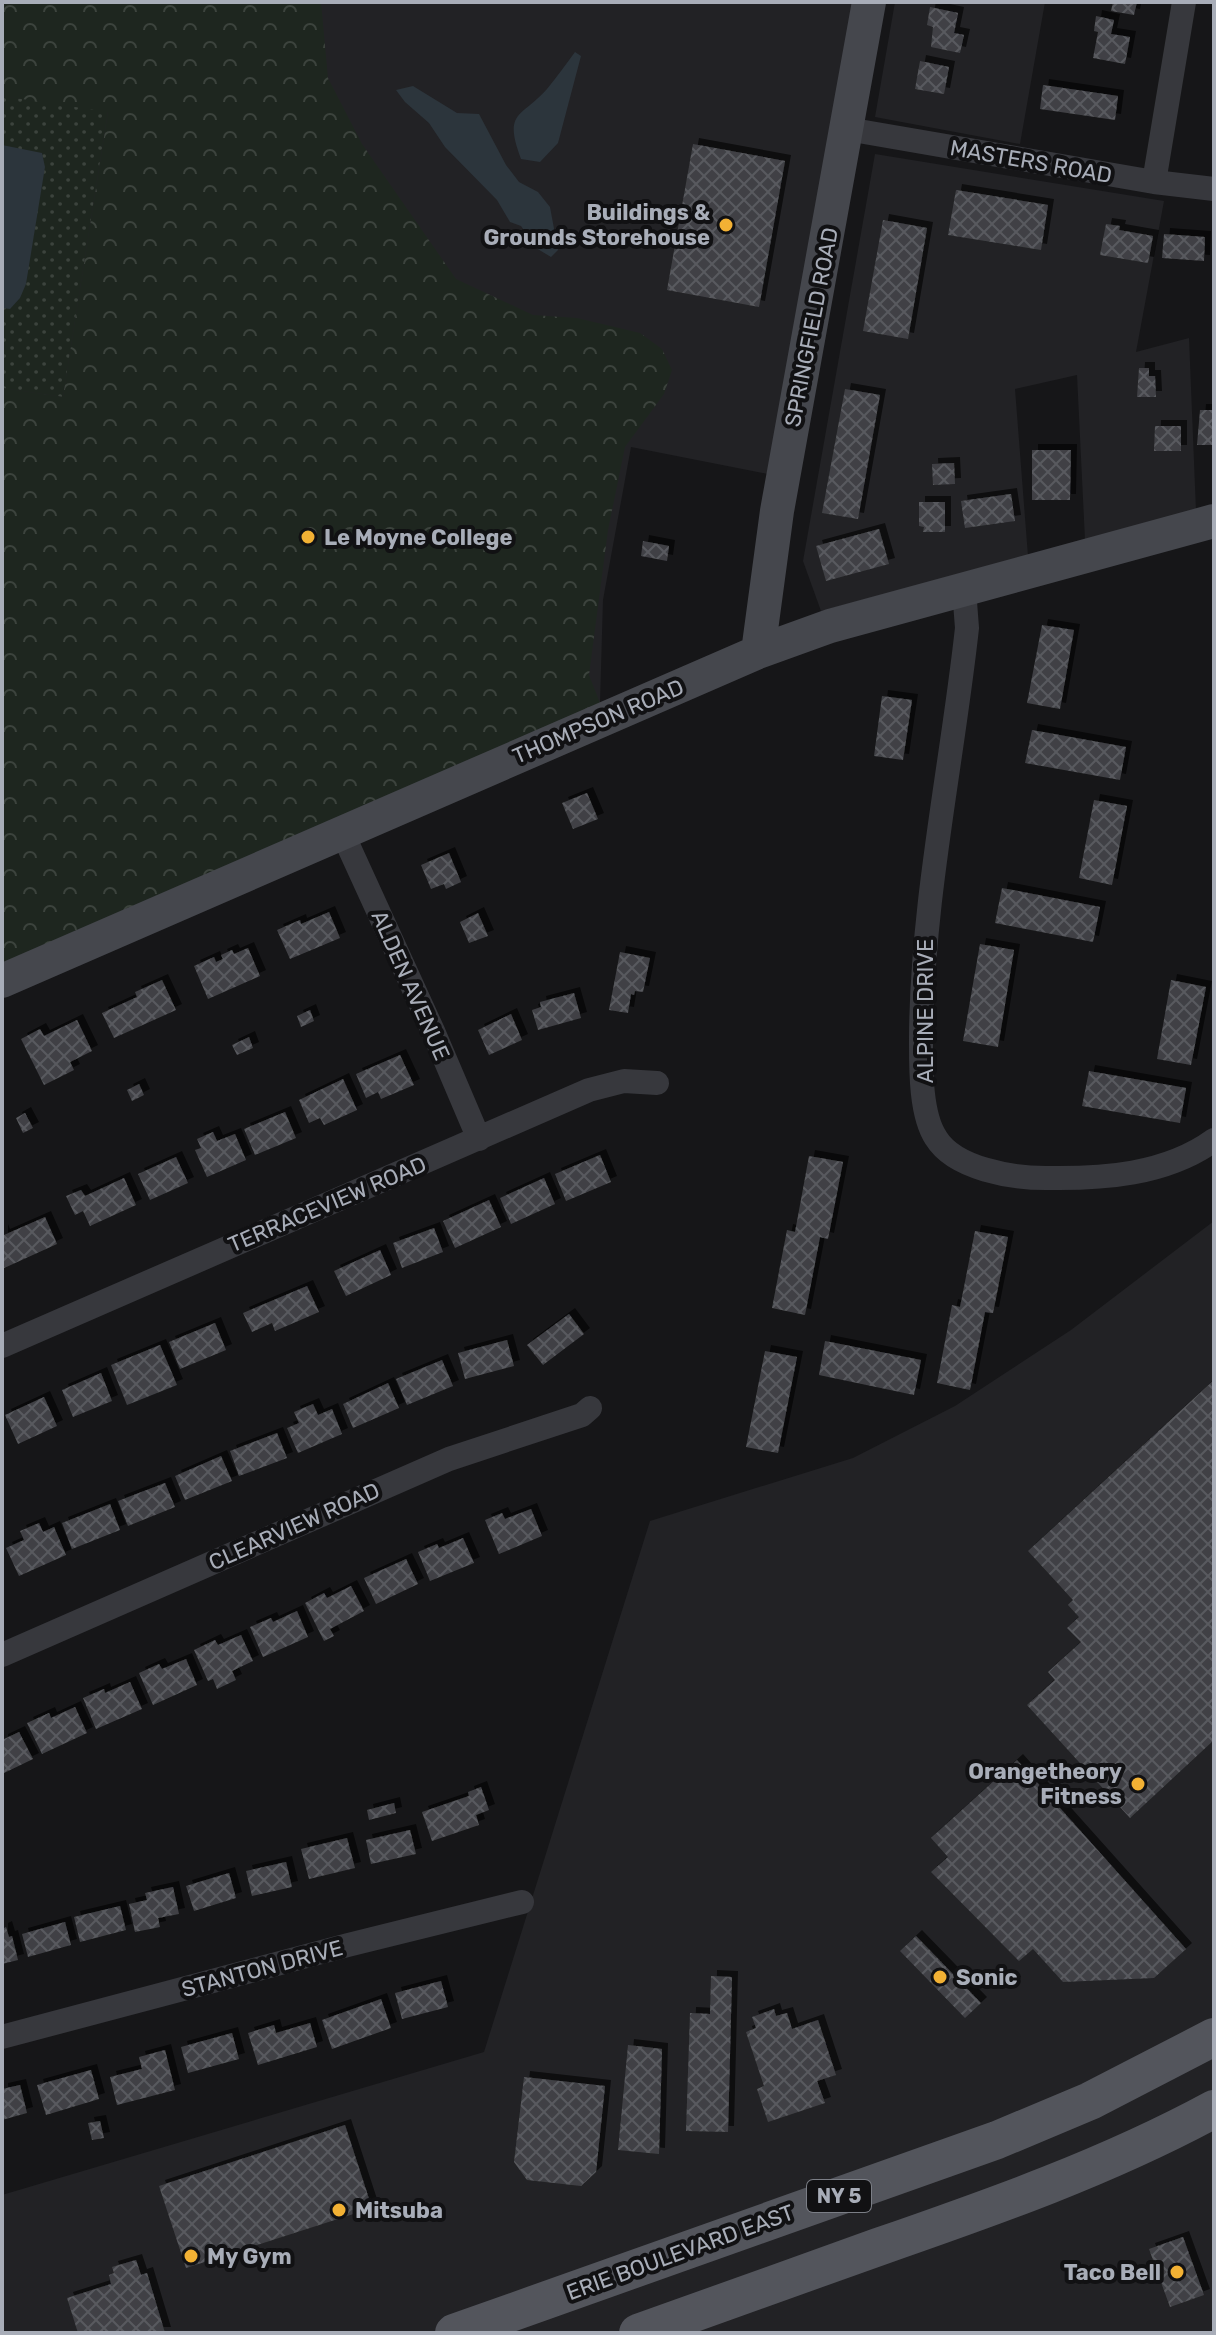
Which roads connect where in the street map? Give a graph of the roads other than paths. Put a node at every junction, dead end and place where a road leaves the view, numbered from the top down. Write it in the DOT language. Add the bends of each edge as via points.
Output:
graph roads {
  1 [pos="869,2"];
  2 [pos="1184,2"];
  3 [pos="847,129"];
  4 [pos="1154,182"];
  5 [pos="1214,189"];
  6 [pos="1214,521"];
  7 [pos="964,589"];
  8 [pos="758,652"];
  9 [pos="342,832"];
  10 [pos="2,981"];
  11 [pos="657,1083"];
  12 [pos="479,1139"];
  13 [pos="1214,1140"];
  14 [pos="2,1346"];
  15 [pos="590,1408"];
  16 [pos="2,1655"];
  17 [pos="522,1902"];
  18 [pos="2,2037"];
  19 [pos="1214,2037"];
  20 [pos="1214,2109"];
  21 [pos="454,2333"];
  22 [pos="638,2333"];
  1 -- 3 [label="street, SPRINGFIELD ROAD"];
  2 -- 4 [label="street"];
  3 -- 4 [label="street, MASTERS ROAD"];
  3 -- 8 [label="street, SPRINGFIELD ROAD" via="777,511"];
  4 -- 5 [label="street, MASTERS ROAD"];
  6 -- 7 [label="street, THOMPSON ROAD"];
  7 -- 8 [label="street, THOMPSON ROAD"];
  7 -- 13 [label="street, ALPINE DRIVE" via="967,628 925,930 921,1070 931,1130 958,1156 983,1170 1016,1178 1128,1174 1172,1162"];
  8 -- 9 [label="street, THOMPSON ROAD"];
  9 -- 10 [label="street, THOMPSON ROAD"];
  9 -- 12 [label="street, ALDEN AVENUE"];
  11 -- 12 [label="street, TERRACEVIEW ROAD" via="624,1081 589,1090"];
  12 -- 14 [label="street, TERRACEVIEW ROAD"];
  15 -- 16 [label="street, CLEARVIEW ROAD" via="449,1459"];
  17 -- 18 [label="street, STANTON DRIVE"];
  19 -- 21 [label="main road, ERIE BOULEVARD EAST / NY 5" via="1090,2101 997,2140"];
  20 -- 22 [label="main road" via="1064,2180"];
}
